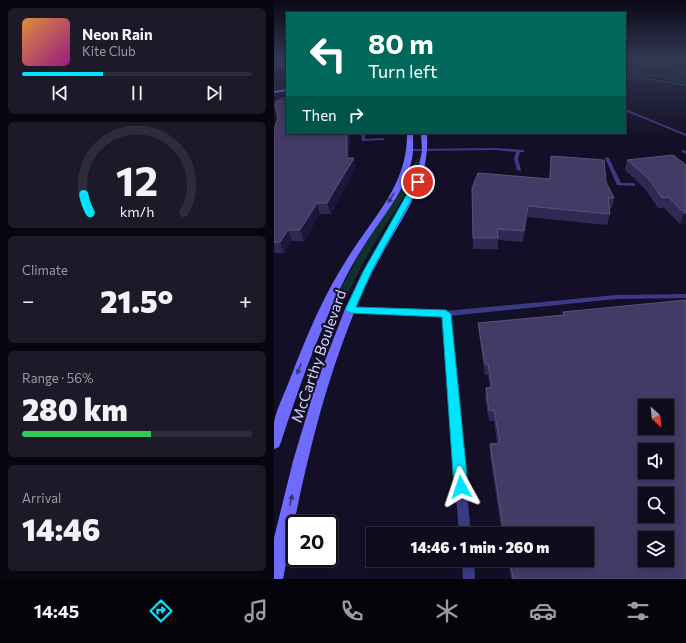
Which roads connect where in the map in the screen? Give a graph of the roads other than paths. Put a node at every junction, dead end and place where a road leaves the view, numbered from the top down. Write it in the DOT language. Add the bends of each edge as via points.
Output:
graph roads {
  1 [pos="286,86"];
  2 [pos="274,89"];
  3 [pos="286,90"];
  4 [pos="286,97"];
  5 [pos="274,105"];
  6 [pos="626,110"];
  7 [pos="363,134"];
  8 [pos="410,134"];
  9 [pos="424,134"];
  10 [pos="686,135"];
  11 [pos="383,139"];
  12 [pos="426,149"];
  13 [pos="412,150"];
  14 [pos="607,158"];
  15 [pos="519,170"];
  16 [pos="633,184"];
  17 [pos="686,296"];
  18 [pos="350,310"];
  19 [pos="446,314"];
  20 [pos="274,442"];
  21 [pos="465,527"];
  22 [pos="468,567"];
  23 [pos="274,579"];
  24 [pos="469,579"];
  1 -- 2 [label="main road"];
  2 -- 3 [label="main road"];
  4 -- 5 [label="lane"];
  6 -- 10 [label="lane"];
  7 -- 11 [label="lane" via="363,140"];
  8 -- 13 [label="main road, McCarthy Boulevard"];
  9 -- 12 [label="main road, McCarthy Boulevard"];
  12 -- 13 [label="lane"];
  12 -- 15 [label="lane" via="520,151 516,159"];
  12 -- 18 [label="main road, McCarthy Boulevard" via="423,168 414,189 371,264"];
  13 -- 20 [label="main road, McCarthy Boulevard, one-way" via="398,188 331,296 299,367"];
  14 -- 16 [label="lane" via="619,184"];
  17 -- 19 [label="lane" via="616,297"];
  18 -- 19 [label="lane"];
  23 -- 18 [label="main road, McCarthy Boulevard, one-way" via="314,409"];
  19 -- 21 [label="lane"];
  22 -- 24 [label="lane"];
}
